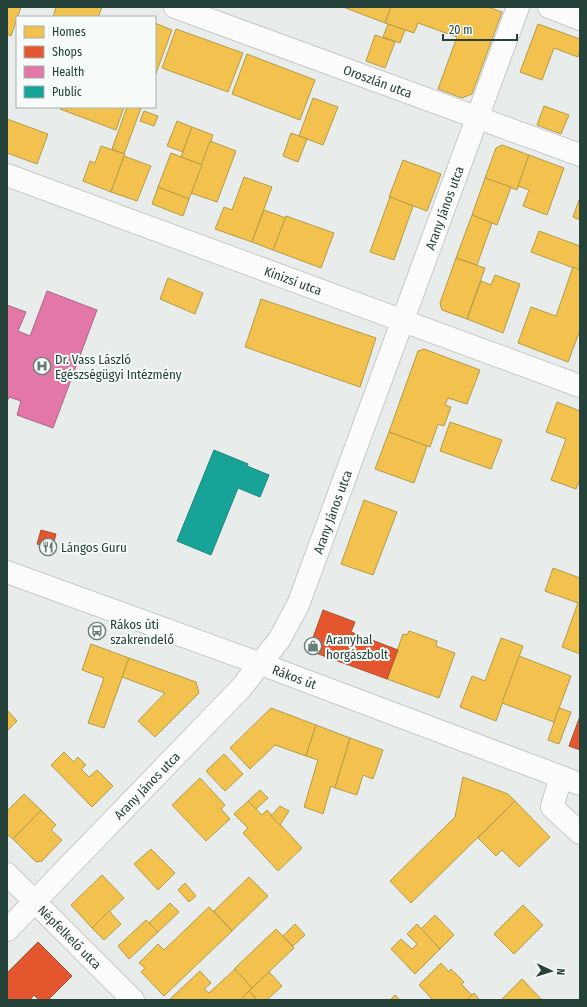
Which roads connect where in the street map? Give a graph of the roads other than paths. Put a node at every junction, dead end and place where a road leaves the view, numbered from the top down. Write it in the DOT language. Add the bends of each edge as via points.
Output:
graph roads {
  1 [pos="176,7"];
  2 [pos="518,7"];
  3 [pos="549,7"];
  4 [pos="580,19"];
  5 [pos="478,117"];
  6 [pos="580,155"];
  7 [pos="7,175"];
  8 [pos="403,320"];
  9 [pos="580,386"];
  10 [pos="7,572"];
  11 [pos="261,664"];
  12 [pos="570,781"];
  13 [pos="580,833"];
  14 [pos="7,874"];
  15 [pos="35,902"];
  16 [pos="7,930"];
  17 [pos="132,1000"];
  1 -- 5 [label="street, Oroszlán utca"];
  2 -- 5 [label="street, Arany János utca"];
  3 -- 4 [label="street"];
  5 -- 6 [label="street, Oroszlán utca"];
  5 -- 8 [label="street, Arany János utca"];
  7 -- 8 [label="street, Kinizsi utca"];
  8 -- 9 [label="street, Kinizsi utca"];
  8 -- 11 [label="street, Arany János utca" via="298,606 279,640"];
  10 -- 11 [label="street, Rákos út"];
  11 -- 12 [label="street, Rákos út"];
  11 -- 15 [label="street, Arany János utca" via="230,700"];
  12 -- 13 [label="street" via="552,807"];
  14 -- 15 [label="street, Népfelkelő utca"];
  15 -- 16 [label="street, Arany János utca"];
  15 -- 17 [label="street, Népfelkelő utca"];
}
